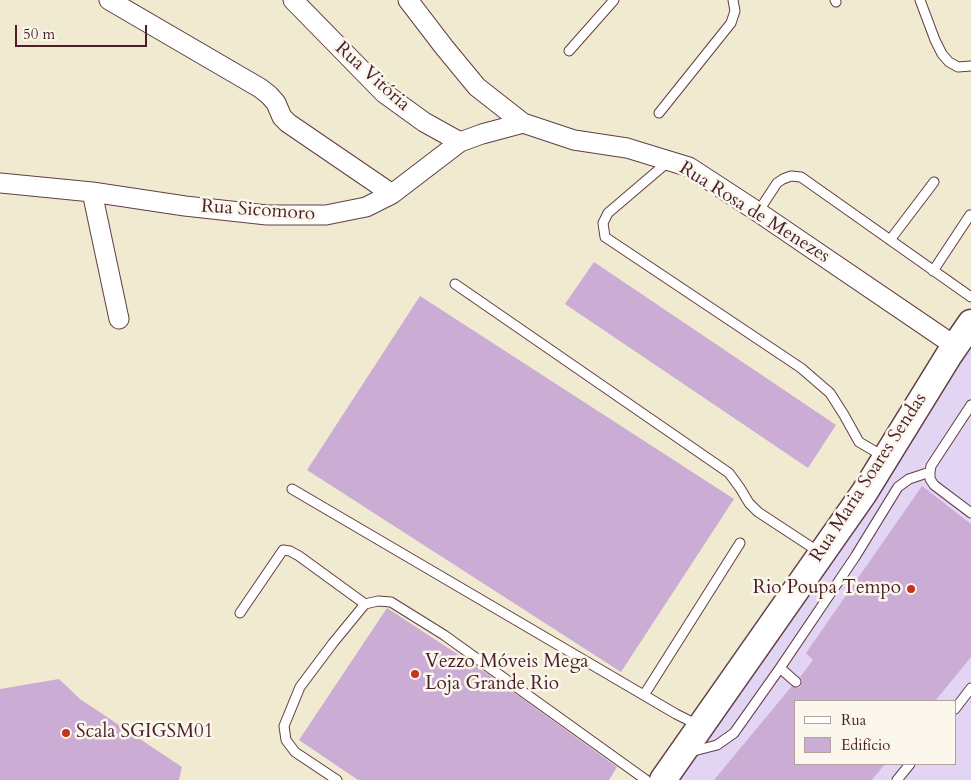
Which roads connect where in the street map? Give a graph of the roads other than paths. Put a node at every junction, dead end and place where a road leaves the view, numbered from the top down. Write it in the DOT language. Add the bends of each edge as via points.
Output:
graph roads {
  1 [pos="109,0"];
  2 [pos="293,0"];
  3 [pos="408,0"];
  4 [pos="614,0"];
  5 [pos="733,0"];
  6 [pos="920,0"];
  7 [pos="569,51"];
  8 [pos="971,66"];
  9 [pos="660,113"];
  10 [pos="523,122"];
  11 [pos="460,142"];
  12 [pos="670,161"];
  13 [pos="934,182"];
  14 [pos="0,183"];
  15 [pos="92,192"];
  16 [pos="392,194"];
  17 [pos="758,212"];
  18 [pos="970,215"];
  19 [pos="890,240"];
  20 [pos="933,271"];
  21 [pos="455,284"];
  22 [pos="971,297"];
  23 [pos="119,319"];
  24 [pos="971,322"];
  25 [pos="955,346"];
  26 [pos="971,405"];
  27 [pos="885,458"];
  28 [pos="930,472"];
  29 [pos="292,489"];
  30 [pos="971,513"];
  31 [pos="740,543"];
  32 [pos="821,553"];
  33 [pos="365,604"];
  34 [pos="240,613"];
  35 [pos="780,668"];
  36 [pos="796,682"];
  37 [pos="971,688"];
  38 [pos="644,695"];
  39 [pos="956,708"];
  40 [pos="701,727"];
  41 [pos="681,754"];
  42 [pos="909,765"];
  43 [pos="337,780"];
  44 [pos="646,780"];
  45 [pos="663,780"];
  46 [pos="897,780"];
  1 -- 16 [label="street" via="269,94 288,123"];
  2 -- 11 [label="street, Rua Vitória" via="384,93 424,122"];
  3 -- 10 [label="street, Rua Rosa de Menezes" via="477,87"];
  4 -- 7 [label="lane"];
  5 -- 9 [label="lane" via="735,12 731,23"];
  6 -- 8 [label="lane" via="942,54 958,67"];
  10 -- 11 [label="street, Rua Sicomoro"];
  10 -- 12 [label="street, Rua Rosa de Menezes" via="574,140 627,148"];
  11 -- 16 [label="street, Rua Sicomoro"];
  12 -- 17 [label="street, Rua Rosa de Menezes" via="689,167"];
  12 -- 27 [label="lane" via="608,213 603,223 605,237 801,368 830,393 859,442"];
  13 -- 19 [label="lane"];
  14 -- 15 [label="street, Rua Sicomoro"];
  15 -- 16 [label="street, Rua Sicomoro" via="277,215 326,215 366,207"];
  15 -- 23 [label="street"];
  17 -- 19 [label="lane" via="777,183 791,176 801,177"];
  17 -- 25 [label="street, Rua Rosa de Menezes"];
  18 -- 20 [label="lane"];
  19 -- 20 [label="lane"];
  20 -- 22 [label="lane"];
  21 -- 32 [label="lane" via="729,473 753,508"];
  24 -- 25 [label="main road, Rua Maria Soares Sendas"];
  25 -- 27 [label="main road, Rua Maria Soares Sendas"];
  26 -- 28 [label="lane"];
  27 -- 32 [label="main road, Rua Maria Soares Sendas"];
  28 -- 30 [label="lane" via="934,485"];
  28 -- 35 [label="lane" via="898,487"];
  29 -- 38 [label="lane"];
  31 -- 38 [label="lane"];
  32 -- 40 [label="main road, Rua Maria Soares Sendas"];
  33 -- 34 [label="lane" via="299,556 283,550"];
  33 -- 43 [label="lane" via="300,687 284,726 286,740 295,752"];
  33 -- 44 [label="lane" via="391,602 436,630"];
  35 -- 36 [label="lane"];
  35 -- 41 [label="lane" via="734,733 717,745"];
  37 -- 39 [label="lane"];
  38 -- 40 [label="lane"];
  40 -- 41 [label="main road, Rua Maria Soares Sendas"];
  41 -- 45 [label="main road, Rua Maria Soares Sendas"];
  42 -- 46 [label="lane"];
}
